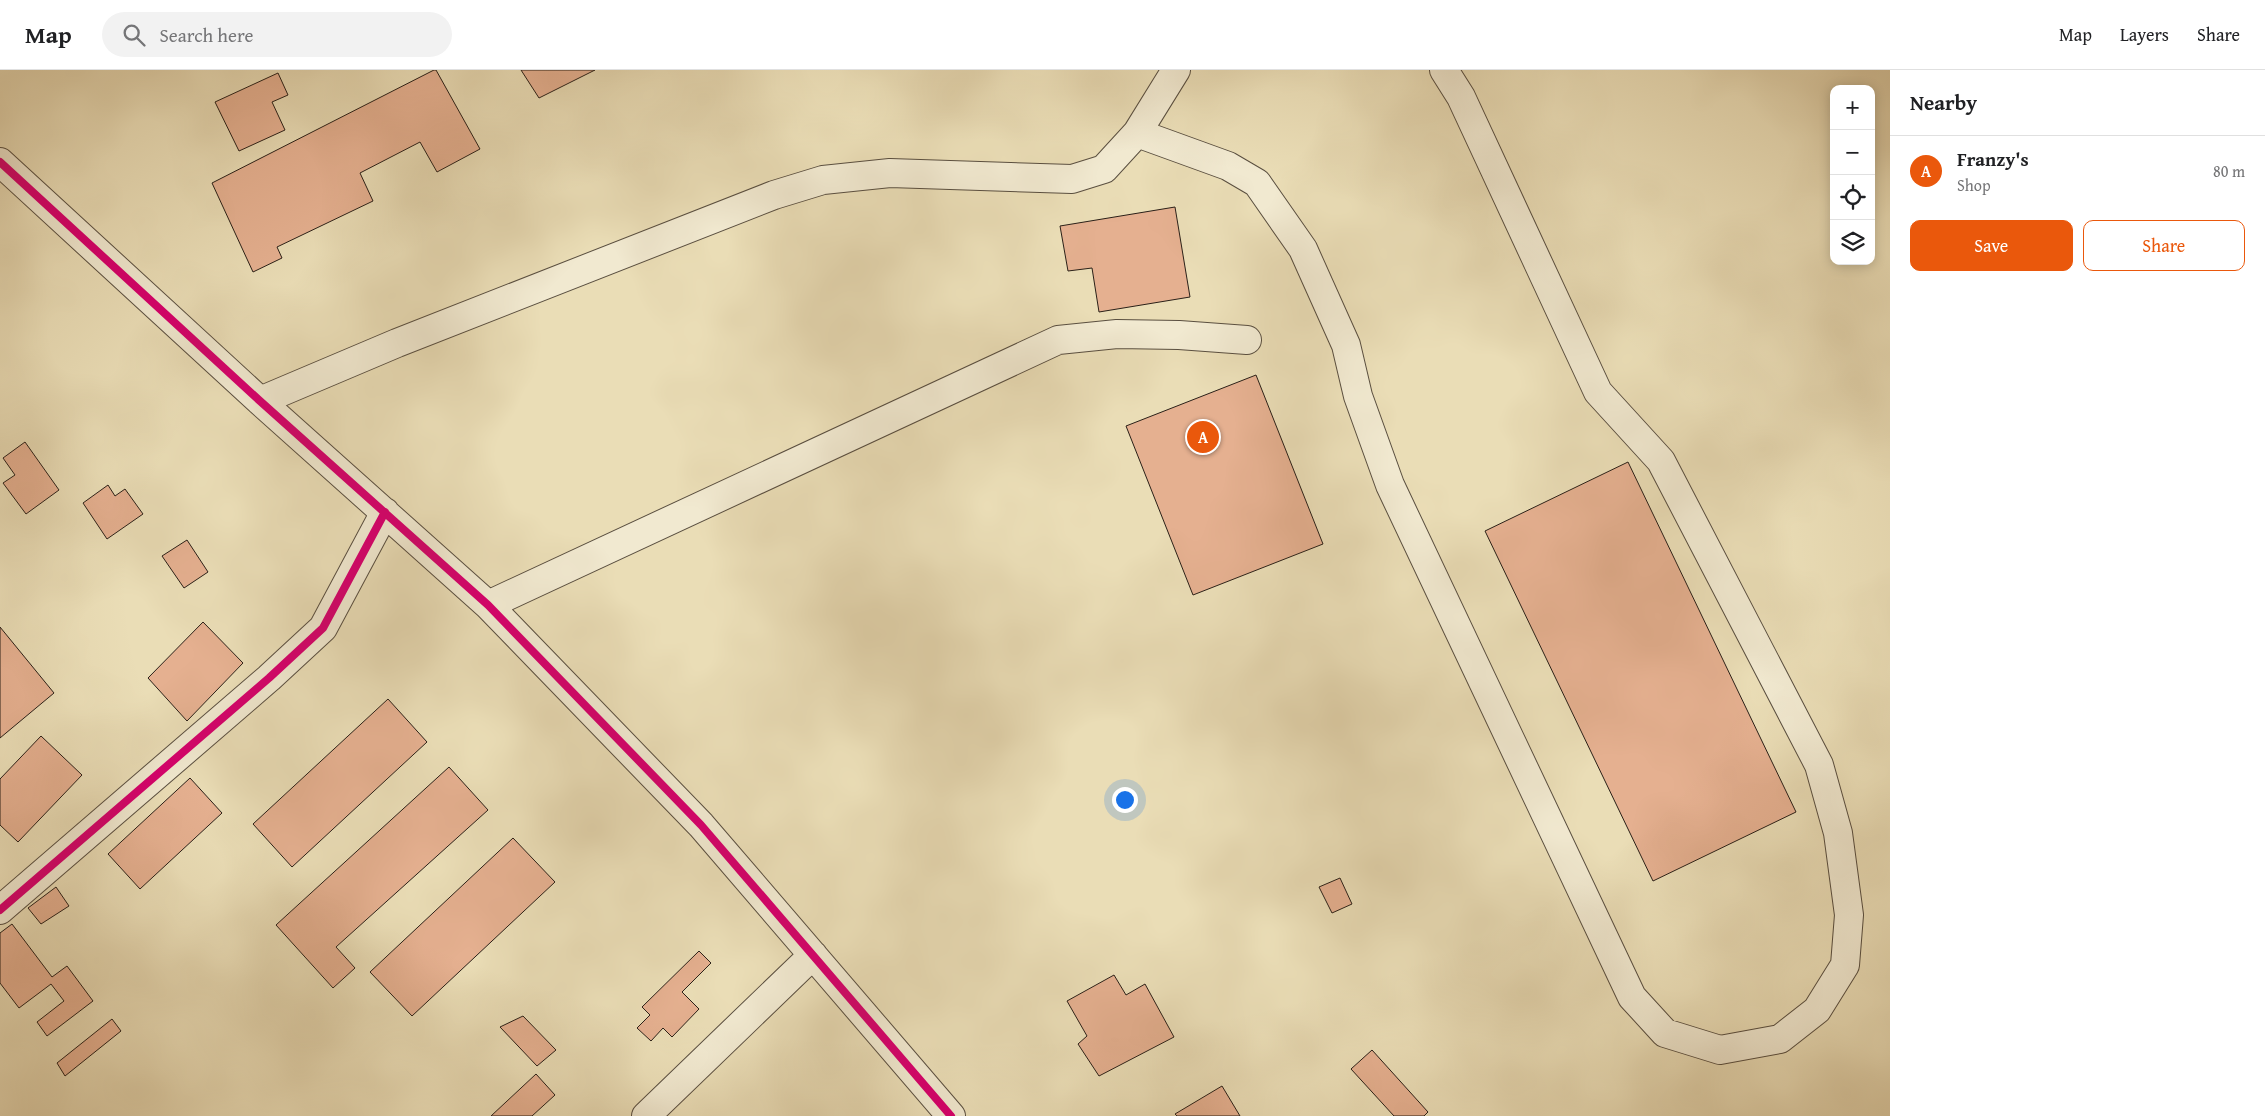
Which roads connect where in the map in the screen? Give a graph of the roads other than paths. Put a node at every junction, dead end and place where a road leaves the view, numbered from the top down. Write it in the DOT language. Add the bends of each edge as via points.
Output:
graph roads {
  1 [pos="1176,70"];
  2 [pos="1444,70"];
  3 [pos="1137,133"];
  4 [pos="0,162"];
  5 [pos="1247,340"];
  6 [pos="260,401"];
  7 [pos="385,512"];
  8 [pos="488,605"];
  9 [pos="0,910"];
  10 [pos="813,955"];
  11 [pos="943,1113"];
  12 [pos="646,1116"];
  1 -- 3 [label="street"];
  2 -- 3 [label="street" via="1461,97 1598,392 1661,461 1819,765 1838,832 1847,896 1846,965 1817,1010 1780,1039 1720,1050 1665,1033 1632,997 1390,485 1358,396 1346,345 1303,249 1257,183 1228,166"];
  3 -- 6 [label="street" via="1104,169 1072,178 890,173 822,180 774,195"];
  4 -- 6 [label="street"];
  5 -- 8 [label="street" via="1118,334 1058,340"];
  6 -- 7 [label="street"];
  7 -- 8 [label="street"];
  7 -- 9 [label="street" via="323,628"];
  8 -- 10 [label="street" via="701,825"];
  10 -- 11 [label="street"];
  10 -- 12 [label="street"];
}
